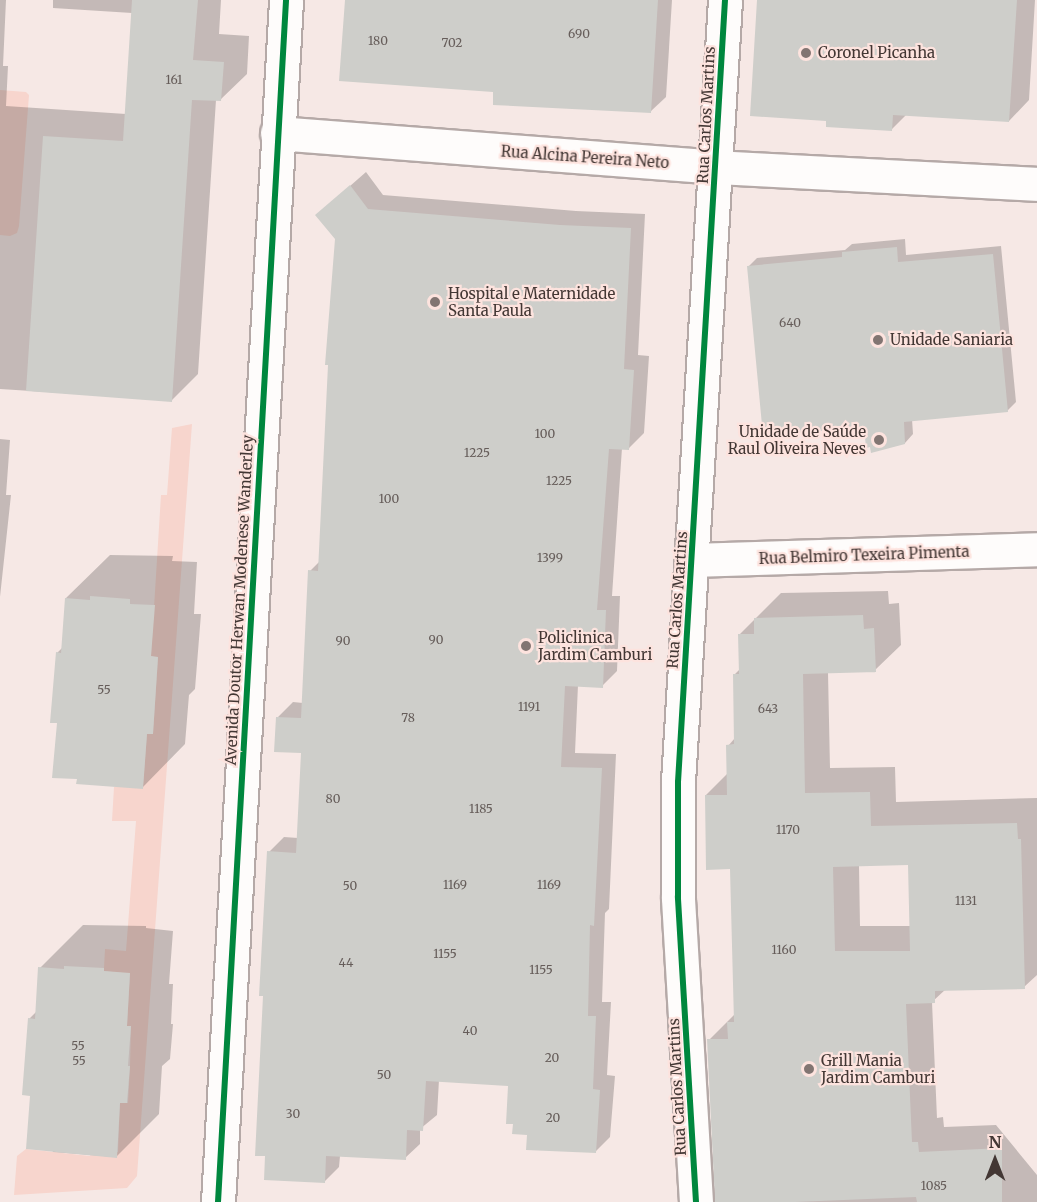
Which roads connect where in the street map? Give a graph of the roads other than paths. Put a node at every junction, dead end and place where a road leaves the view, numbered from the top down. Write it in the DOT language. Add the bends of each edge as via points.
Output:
graph roads {
  1 [pos="286,0"];
  2 [pos="725,0"];
  3 [pos="277,133"];
  4 [pos="715,167"];
  5 [pos="1037,184"];
  6 [pos="1037,549"];
  7 [pos="692,560"];
  8 [pos="218,1202"];
  9 [pos="696,1202"];
  1 -- 3 [label="street, Avenida Doutor Herwan Modenese Wanderley"];
  2 -- 4 [label="street, Rua Carlos Martins"];
  3 -- 4 [label="street, Rua Alcina Pereira Neto"];
  3 -- 8 [label="street, Avenida Doutor Herwan Modenese Wanderley"];
  4 -- 5 [label="street, Rua Alcina Pereira Neto"];
  4 -- 7 [label="street, Rua Carlos Martins"];
  6 -- 7 [label="street, Rua Belmiro Texeira Pimenta"];
  7 -- 9 [label="street, Rua Carlos Martins" via="677,839"];
}
